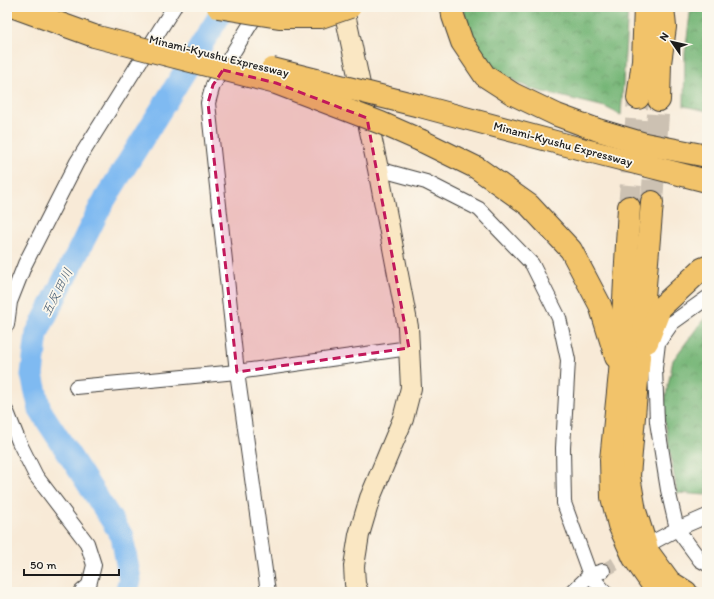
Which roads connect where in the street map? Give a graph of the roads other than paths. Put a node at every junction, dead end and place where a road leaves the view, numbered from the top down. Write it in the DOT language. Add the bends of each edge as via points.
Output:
graph roads {
  1 [pos="13,7"];
  2 [pos="18,7"];
  3 [pos="174,7"];
  4 [pos="218,7"];
  5 [pos="262,7"];
  6 [pos="345,7"];
  7 [pos="350,7"];
  8 [pos="452,7"];
  9 [pos="645,7"];
  10 [pos="663,7"];
  11 [pos="7,15"];
  12 [pos="638,98"];
  13 [pos="659,100"];
  14 [pos="420,106"];
  15 [pos="707,156"];
  16 [pos="707,163"];
  17 [pos="378,169"];
  18 [pos="707,181"];
  19 [pos="652,202"];
  20 [pos="629,207"];
  21 [pos="707,267"];
  22 [pos="707,298"];
  23 [pos="7,325"];
  24 [pos="409,348"];
  25 [pos="629,370"];
  26 [pos="237,372"];
  27 [pos="76,387"];
  28 [pos="7,412"];
  29 [pos="707,516"];
  30 [pos="677,529"];
  31 [pos="655,541"];
  32 [pos="707,564"];
  33 [pos="596,573"];
  34 [pos="81,592"];
  35 [pos="268,592"];
  36 [pos="358,592"];
  37 [pos="572,592"];
  38 [pos="605,592"];
  39 [pos="660,592"];
  40 [pos="686,592"];
  1 -- 11 [label="street"];
  1 -- 25 [label="highway, bridge" via="94,36 276,84 380,123 477,168 529,205 571,250 600,305"];
  2 -- 14 [label="highway, Minami-Kyushu Expressway, bridge"];
  3 -- 23 [label="street" via="74,168 24,264 10,302"];
  4 -- 7 [label="highway, bridge" via="279,17 321,17"];
  5 -- 26 [label="street" via="214,85 208,103"];
  6 -- 17 [label="street"];
  8 -- 15 [label="highway" via="462,42 481,71 513,94 557,115 598,130 645,144"];
  9 -- 12 [label="highway" via="643,61"];
  10 -- 13 [label="highway" via="665,27 660,63"];
  14 -- 16 [label="highway, Minami-Kyushu Expressway"];
  14 -- 18 [label="highway, Minami-Kyushu Expressway"];
  17 -- 24 [label="street" via="408,327"];
  17 -- 33 [label="street" via="426,182 479,209 532,264 558,318 568,360 563,448 564,503"];
  19 -- 25 [label="highway"];
  20 -- 25 [label="highway"];
  21 -- 25 [label="highway" via="660,308 644,350"];
  22 -- 30 [label="street" via="672,323 658,343 655,368 657,422"];
  24 -- 26 [label="street"];
  24 -- 36 [label="street" via="411,388 403,419 370,498 359,535 354,566"];
  25 -- 39 [label="highway" via="611,460 612,497 619,525 634,558"];
  25 -- 40 [label="highway" via="629,476 634,511 648,552 670,582"];
  26 -- 27 [label="street"];
  26 -- 35 [label="street"];
  28 -- 34 [label="street" via="36,476 87,543 94,564 89,585"];
  29 -- 30 [label="street"];
  30 -- 31 [label="street"];
  30 -- 32 [label="street" via="700,560"];
  33 -- 37 [label="street"];
  33 -- 38 [label="street"];
}
